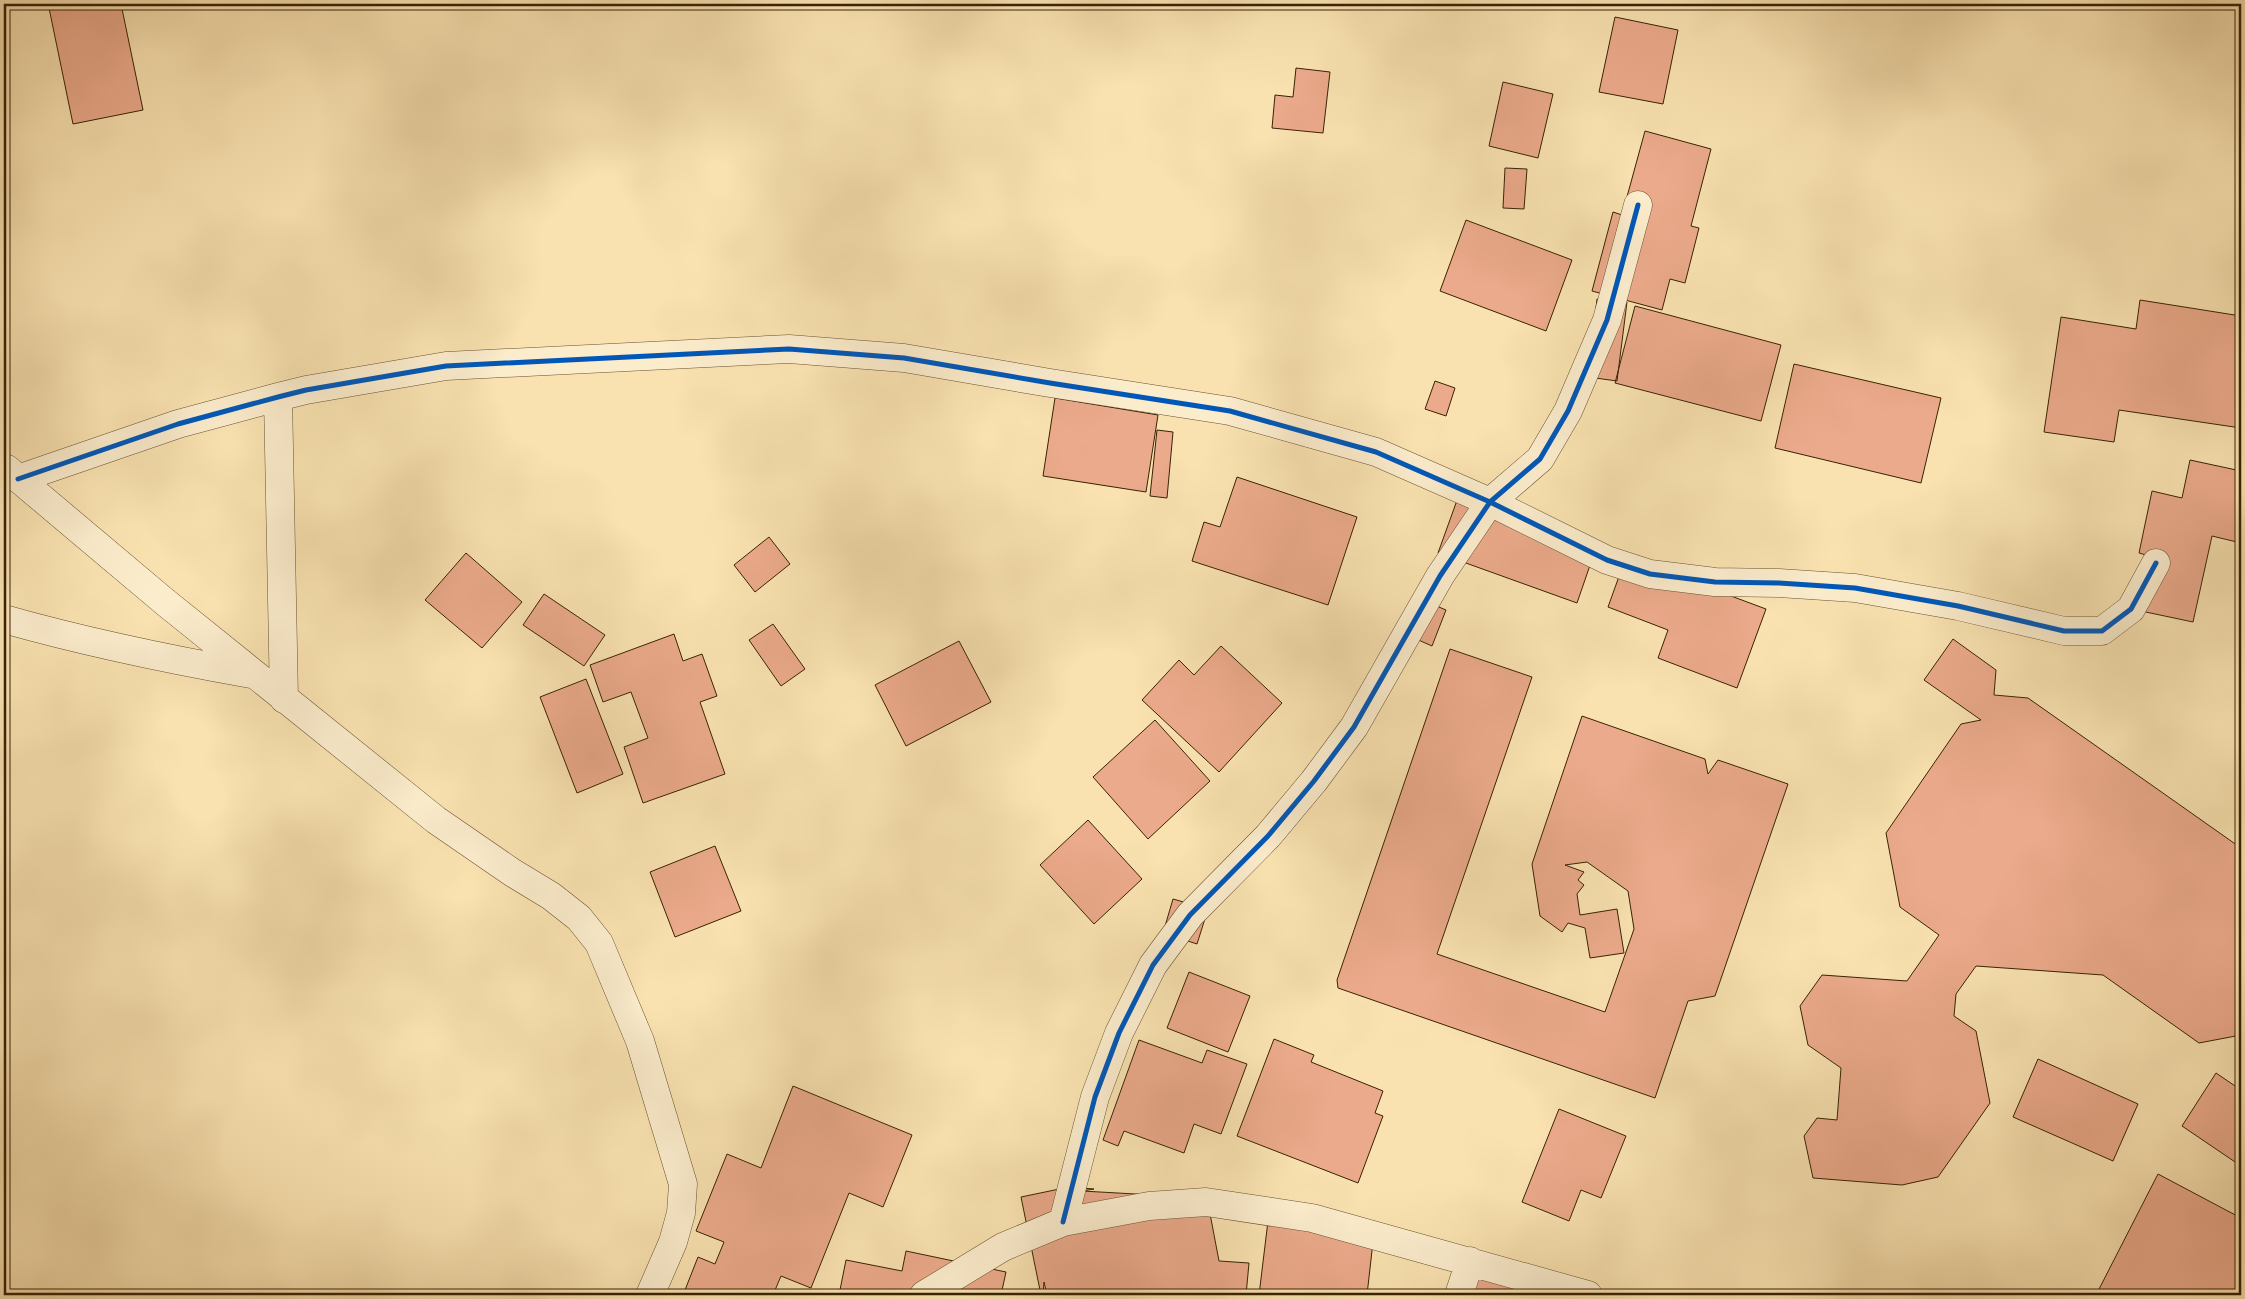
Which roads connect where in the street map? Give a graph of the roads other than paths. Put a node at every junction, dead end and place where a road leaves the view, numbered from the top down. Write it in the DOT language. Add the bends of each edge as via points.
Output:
graph roads {
  1 [pos="1638,205"];
  2 [pos="278,397"];
  3 [pos="11,473"];
  4 [pos="1490,502"];
  5 [pos="2156,563"];
  6 [pos="4,619"];
  7 [pos="254,674"];
  8 [pos="284,699"];
  9 [pos="1063,1222"];
  10 [pos="1470,1261"];
  11 [pos="650,1295"];
  12 [pos="924,1295"];
  13 [pos="1459,1295"];
  14 [pos="1588,1295"];
  1 -- 4 [label="street" via="1608,320 1568,411 1540,459"];
  2 -- 3 [label="street"];
  2 -- 4 [label="street" via="446,366 789,348 904,358 1230,412 1376,452"];
  2 -- 8 [label="street"];
  3 -- 7 [label="street"];
  4 -- 5 [label="street" via="1607,560 1650,574 1715,582 1855,588 1958,606 2064,631 2102,632 2131,609"];
  4 -- 9 [label="street" via="1440,576 1348,735 1285,815 1190,915 1153,965 1119,1033 1095,1097"];
  6 -- 7 [label="street" via="146,655"];
  7 -- 8 [label="street"];
  8 -- 11 [label="street" via="436,820 552,896 579,918 599,943 640,1041 682,1184 681,1213 673,1242"];
  9 -- 10 [label="street" via="1149,1206 1206,1202 1312,1218"];
  9 -- 12 [label="street" via="1003,1247"];
  10 -- 13 [label="street"];
  10 -- 14 [label="street"];
}
